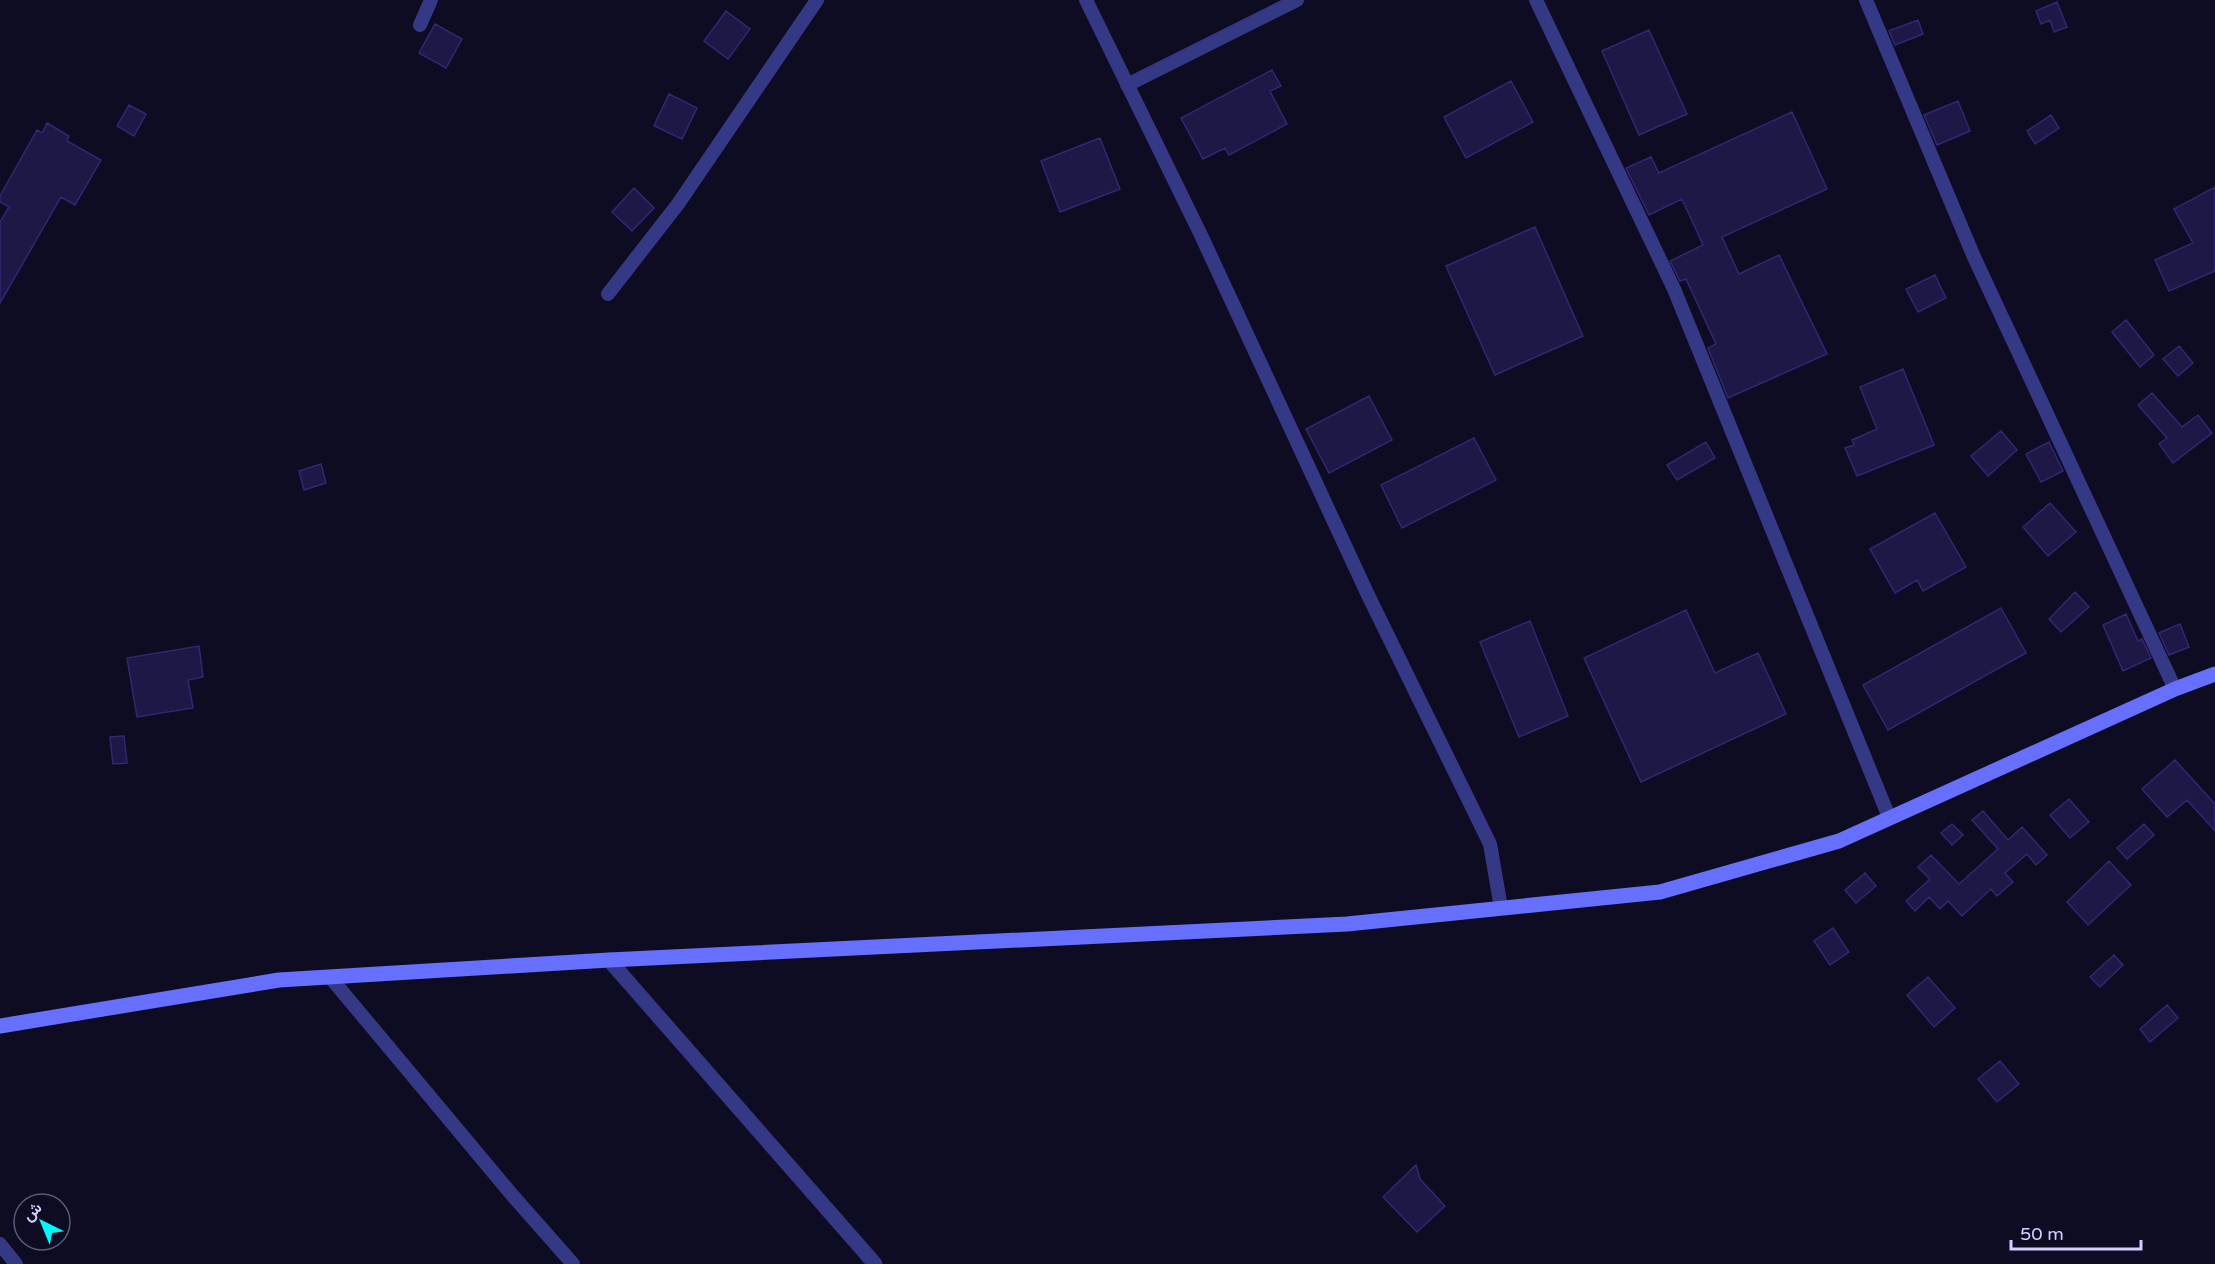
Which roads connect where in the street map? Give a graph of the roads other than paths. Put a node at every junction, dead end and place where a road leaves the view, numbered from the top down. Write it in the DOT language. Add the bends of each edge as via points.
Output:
graph roads {
  1 [pos="430,0"];
  2 [pos="817,0"];
  3 [pos="1086,0"];
  4 [pos="1297,0"];
  5 [pos="1536,0"];
  6 [pos="1866,0"];
  7 [pos="420,25"];
  8 [pos="1127,85"];
  9 [pos="608,294"];
  10 [pos="2215,674"];
  11 [pos="2175,689"];
  12 [pos="1889,817"];
  13 [pos="1501,908"];
  14 [pos="609,960"];
  15 [pos="330,977"];
  16 [pos="0,1026"];
  17 [pos="0,1244"];
  18 [pos="16,1264"];
  19 [pos="573,1264"];
  20 [pos="875,1264"];
  1 -- 7 [label="street"];
  2 -- 9 [label="street" via="678,204"];
  3 -- 8 [label="street"];
  4 -- 8 [label="street"];
  5 -- 12 [label="street" via="1674,289"];
  6 -- 11 [label="street" via="1974,257"];
  8 -- 13 [label="street" via="1490,844"];
  10 -- 11 [label="main road"];
  11 -- 12 [label="main road"];
  12 -- 13 [label="main road" via="1839,841 1660,892"];
  13 -- 14 [label="main road" via="1347,924"];
  14 -- 15 [label="main road"];
  14 -- 20 [label="street"];
  15 -- 16 [label="main road" via="279,980"];
  15 -- 19 [label="street"];
  17 -- 18 [label="street"];
}
